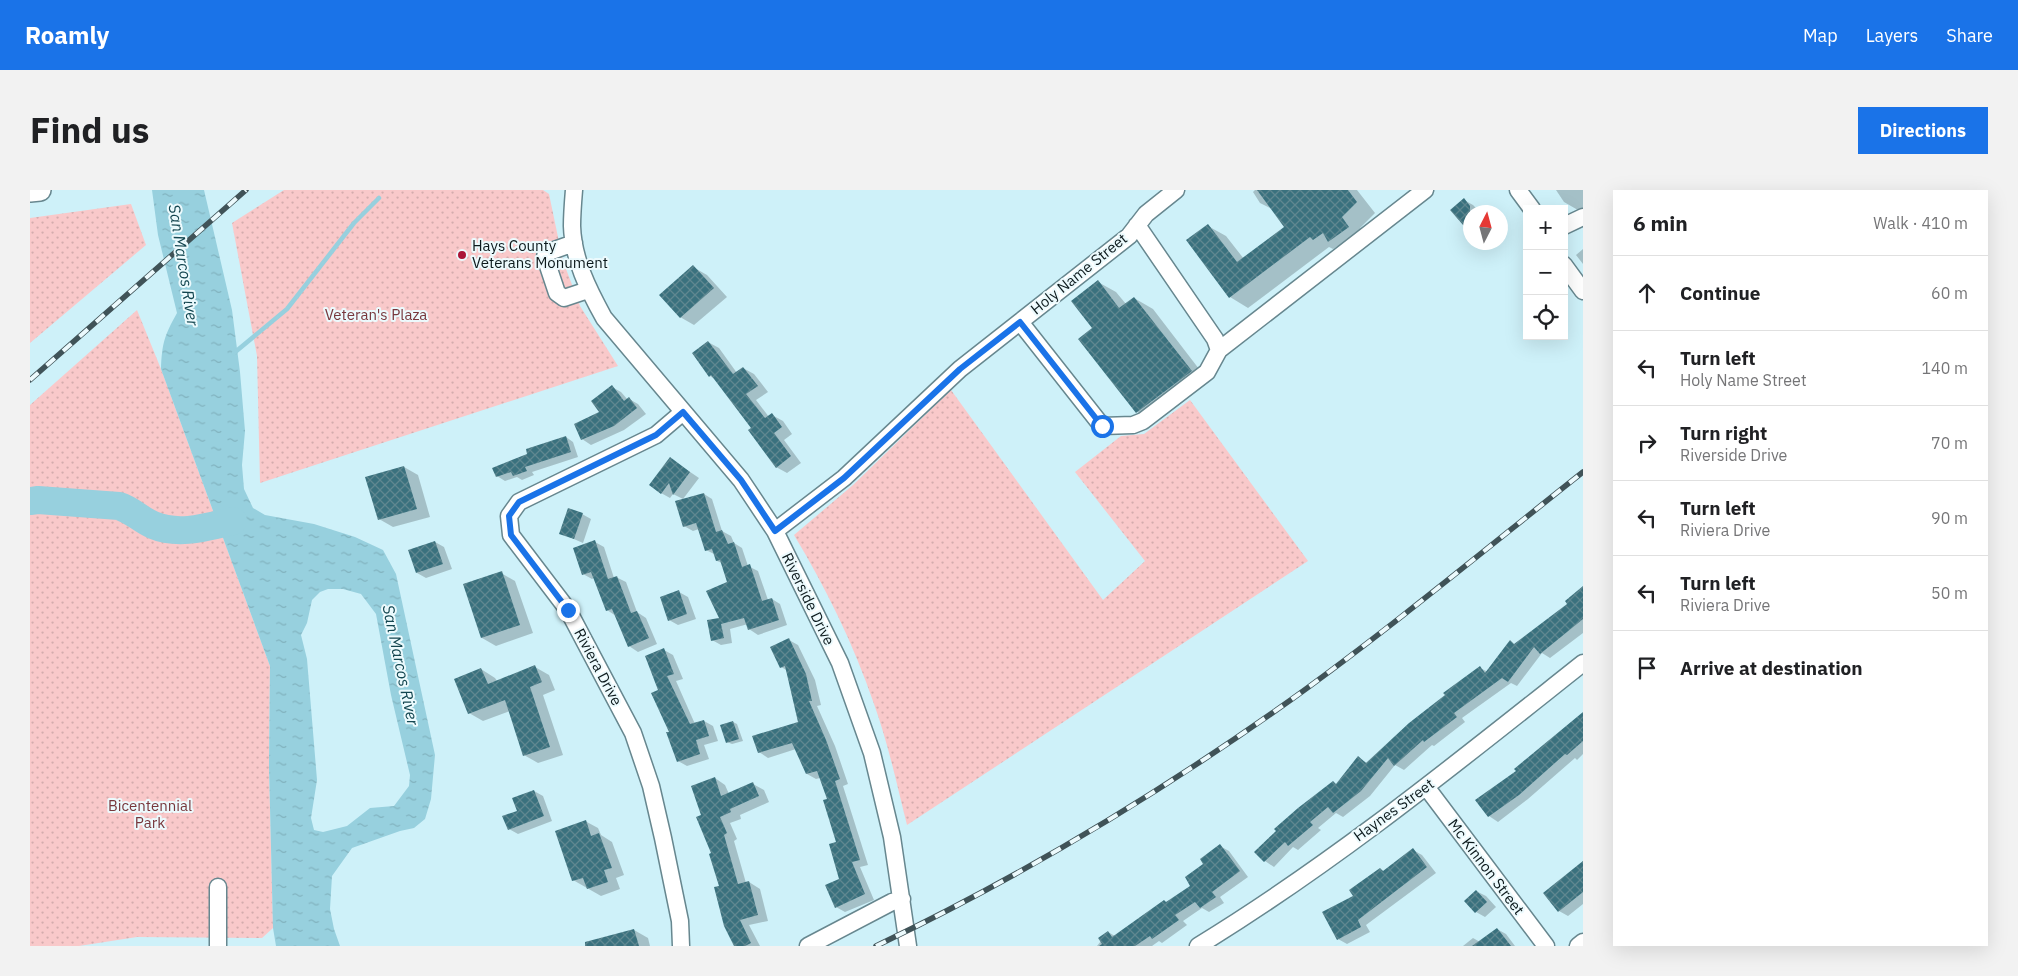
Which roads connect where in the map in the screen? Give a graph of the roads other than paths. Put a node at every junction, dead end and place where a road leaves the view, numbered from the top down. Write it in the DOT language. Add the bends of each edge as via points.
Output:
graph roads {
  1 [pos="40,190"];
  2 [pos="574,190"];
  3 [pos="1176,190"];
  4 [pos="1425,190"];
  5 [pos="1518,190"];
  6 [pos="30,191"];
  7 [pos="1529,205"];
  8 [pos="1583,217"];
  9 [pos="1568,224"];
  10 [pos="1137,225"];
  11 [pos="574,243"];
  12 [pos="1568,270"];
  13 [pos="588,290"];
  14 [pos="1583,290"];
  15 [pos="1020,322"];
  16 [pos="1219,350"];
  17 [pos="683,412"];
  18 [pos="775,531"];
  19 [pos="1583,664"];
  20 [pos="1426,788"];
  21 [pos="218,887"];
  22 [pos="902,899"];
  23 [pos="1583,942"];
  24 [pos="218,946"];
  25 [pos="681,946"];
  26 [pos="808,946"];
  27 [pos="908,946"];
  28 [pos="1198,946"];
  29 [pos="1546,946"];
  30 [pos="1578,946"];
  1 -- 6 [label="main road"];
  2 -- 11 [label="street, Riverside Drive"];
  3 -- 10 [label="street, Holy Name Street"];
  4 -- 16 [label="street"];
  5 -- 7 [label="street"];
  8 -- 9 [label="street"];
  10 -- 15 [label="street, Holy Name Street" via="1128,236"];
  10 -- 16 [label="street" via="1215,339"];
  11 -- 13 [label="street, Riverside Drive"];
  11 -- 13 [label="street" via="546,253 545,257 557,293 564,298"];
  12 -- 14 [label="street"];
  13 -- 17 [label="street, Riverside Drive" via="604,318"];
  15 -- 16 [label="street" via="1102,426 1133,425 1143,421 1207,372"];
  15 -- 18 [label="street, Holy Name Street" via="960,369 844,478"];
  17 -- 18 [label="street, Riverside Drive" via="741,480"];
  17 -- 25 [label="street, Riviera Drive" via="656,435 519,502 509,516 511,535 568,610 633,732 651,786 665,847 680,921"];
  18 -- 22 [label="street, Riverside Drive" via="840,663 872,753 892,837"];
  19 -- 20 [label="street, Haynes Street"];
  20 -- 28 [label="street, Haynes Street" via="1277,896"];
  20 -- 29 [label="street, Mc Kinnon Street"];
  21 -- 24 [label="street"];
  22 -- 26 [label="street"];
  22 -- 27 [label="street, Riverside Drive"];
  23 -- 30 [label="street"];
}
